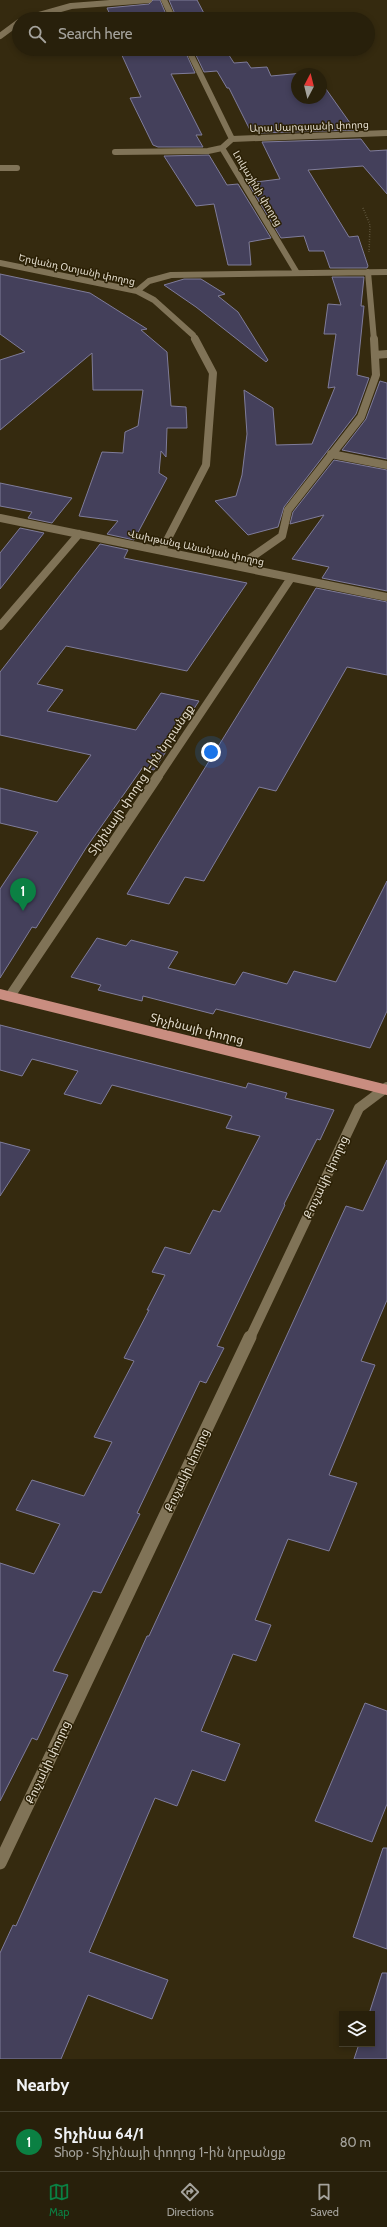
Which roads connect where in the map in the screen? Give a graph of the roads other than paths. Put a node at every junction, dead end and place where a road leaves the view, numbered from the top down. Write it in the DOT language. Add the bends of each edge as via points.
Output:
graph roads {
  1 [pos="149,0"];
  2 [pos="164,0"];
  3 [pos="172,0"];
  4 [pos="42,12"];
  5 [pos="170,12"];
  6 [pos="12,27"];
  7 [pos="0,36"];
  8 [pos="191,56"];
  9 [pos="387,133"];
  10 [pos="232,139"];
  11 [pos="222,148"];
  12 [pos="115,152"];
  13 [pos="0,168"];
  14 [pos="17,168"];
  15 [pos="0,262"];
  16 [pos="368,272"];
  17 [pos="387,272"];
  18 [pos="297,273"];
  19 [pos="137,291"];
  20 [pos="387,354"];
  21 [pos="375,355"];
  22 [pos="331,454"];
  23 [pos="387,465"];
  24 [pos="0,518"];
  25 [pos="79,534"];
  26 [pos="162,550"];
  27 [pos="239,566"];
  28 [pos="291,578"];
  29 [pos="387,597"];
  30 [pos="0,626"];
  31 [pos="5,995"];
  32 [pos="387,1089"];
  33 [pos="0,1863"];
  1 -- 4 [label="street" via="72,5"];
  2 -- 3 [label="street"];
  2 -- 5 [label="street"];
  6 -- 7 [label="street"];
  8 -- 10 [label="street, Լուկաշինի փողոց"];
  9 -- 10 [label="street, Արա Սարգսյանի փողոց"];
  10 -- 11 [label="street, Լուկաշինի փողոց"];
  11 -- 12 [label="street" via="208,151"];
  11 -- 18 [label="street, Լուկաշինի փողոց"];
  13 -- 14 [label="street"];
  15 -- 19 [label="street, Երվանդ Օտյանի փողոց"];
  16 -- 17 [label="street"];
  16 -- 18 [label="street"];
  16 -- 21 [label="street" via="374,310"];
  18 -- 19 [label="street" via="171,275 149,281"];
  19 -- 26 [label="street, Երվանդ Օտյանի փողոց" via="154,300 193,335 212,373 206,465"];
  20 -- 21 [label="street"];
  21 -- 22 [label="street" via="376,375 361,417"];
  22 -- 23 [label="street"];
  22 -- 27 [label="street" via="288,510 282,536"];
  24 -- 25 [label="street, Վախթանգ Անանյան փողոց"];
  25 -- 26 [label="street, Վախթանգ Անանյան փողոց"];
  25 -- 30 [label="street"];
  26 -- 27 [label="street, Վախթանգ Անանյան փողոց"];
  27 -- 28 [label="street, Վախթանգ Անանյան փողոց"];
  28 -- 29 [label="street, Վախթանգ Անանյան փողոց"];
  28 -- 31 [label="street, Տիչինայի փողոց 1-ին նրբանցք"];
  31 -- 32 [label="main road, Տիչինայի փողոց"];
  32 -- 33 [label="street, Քուչակի փողոց" via="359,1108"];
}
